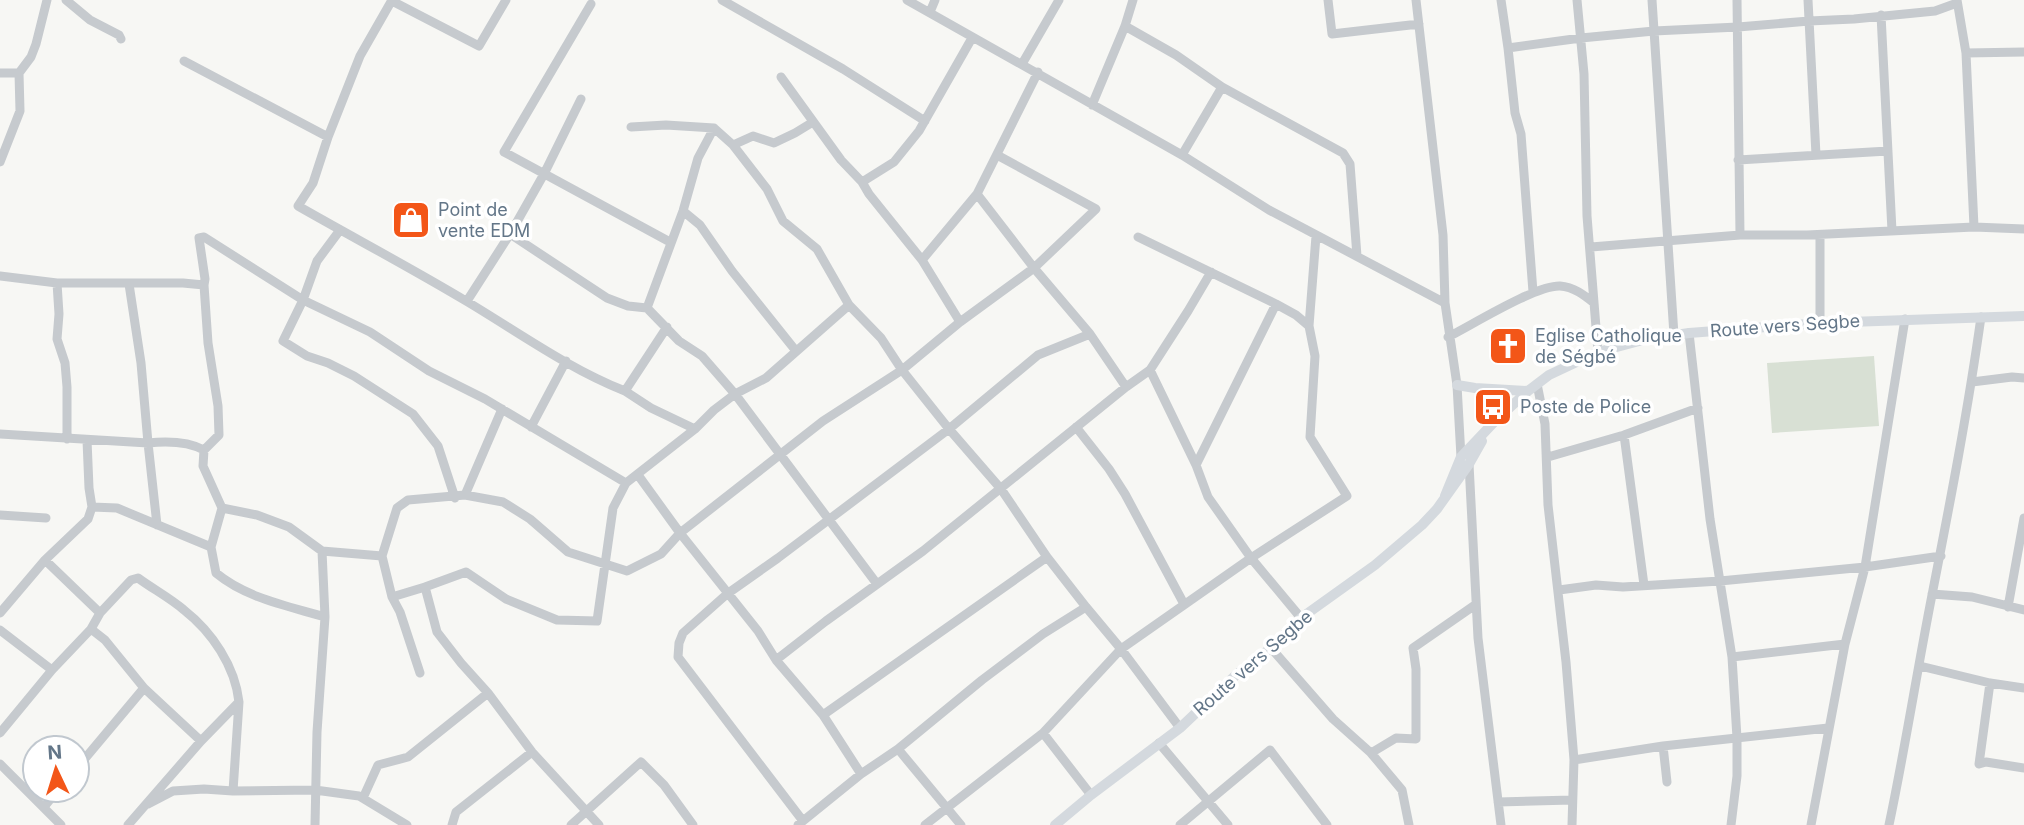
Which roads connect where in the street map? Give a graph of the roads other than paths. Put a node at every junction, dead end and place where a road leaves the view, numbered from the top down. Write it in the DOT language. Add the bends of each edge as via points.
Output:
graph roads {
  1 [pos="47,0"];
  2 [pos="66,0"];
  3 [pos="506,0"];
  4 [pos="722,0"];
  5 [pos="907,0"];
  6 [pos="935,0"];
  7 [pos="1059,0"];
  8 [pos="1133,0"];
  9 [pos="1328,0"];
  10 [pos="1416,0"];
  11 [pos="1501,0"];
  12 [pos="1577,0"];
  13 [pos="1652,0"];
  14 [pos="1737,0"];
  15 [pos="1808,0"];
  16 [pos="392,1"];
  17 [pos="1957,1"];
  18 [pos="592,4"];
  19 [pos="930,12"];
  20 [pos="1881,15"];
  21 [pos="1809,21"];
  22 [pos="1419,24"];
  23 [pos="1125,26"];
  24 [pos="1738,27"];
  25 [pos="1654,31"];
  26 [pos="1581,37"];
  27 [pos="972,38"];
  28 [pos="121,39"];
  29 [pos="1508,48"];
  30 [pos="2024,52"];
  31 [pos="1966,53"];
  32 [pos="184,61"];
  33 [pos="1022,64"];
  34 [pos="1038,72"];
  35 [pos="0,73"];
  36 [pos="19,73"];
  37 [pos="781,77"];
  38 [pos="1222,86"];
  39 [pos="581,99"];
  40 [pos="1092,105"];
  41 [pos="925,121"];
  42 [pos="813,122"];
  43 [pos="631,127"];
  44 [pos="714,128"];
  45 [pos="328,137"];
  46 [pos="733,145"];
  47 [pos="1888,151"];
  48 [pos="997,155"];
  49 [pos="1182,155"];
  50 [pos="1816,155"];
  51 [pos="1738,160"];
  52 [pos="0,162"];
  53 [pos="544,174"];
  54 [pos="862,182"];
  55 [pos="977,194"];
  56 [pos="683,211"];
  57 [pos="1975,227"];
  58 [pos="2024,229"];
  59 [pos="340,230"];
  60 [pos="1892,231"];
  61 [pos="510,234"];
  62 [pos="1740,235"];
  63 [pos="1820,235"];
  64 [pos="1316,236"];
  65 [pos="1138,237"];
  66 [pos="1667,240"];
  67 [pos="670,242"];
  68 [pos="1591,247"];
  69 [pos="1357,256"];
  70 [pos="922,260"];
  71 [pos="1034,268"];
  72 [pos="1211,272"];
  73 [pos="0,276"];
  74 [pos="57,283"];
  75 [pos="129,284"];
  76 [pos="204,285"];
  77 [pos="1533,292"];
  78 [pos="303,300"];
  79 [pos="467,301"];
  80 [pos="1445,303"];
  81 [pos="1594,303"];
  82 [pos="1276,304"];
  83 [pos="849,305"];
  84 [pos="647,308"];
  85 [pos="2024,316"];
  86 [pos="1981,317"];
  87 [pos="1905,319"];
  88 [pos="960,322"];
  89 [pos="1820,323"];
  90 [pos="1309,326"];
  91 [pos="667,327"];
  92 [pos="1689,332"];
  93 [pos="1090,334"];
  94 [pos="1674,335"];
  95 [pos="1448,337"];
  96 [pos="796,351"];
  97 [pos="1598,352"];
  98 [pos="566,361"];
  99 [pos="902,370"];
  100 [pos="1150,370"];
  101 [pos="2024,378"];
  102 [pos="1972,382"];
  103 [pos="1457,385"];
  104 [pos="1126,387"];
  105 [pos="1532,387"];
  106 [pos="625,391"];
  107 [pos="735,394"];
  108 [pos="1698,408"];
  109 [pos="502,410"];
  110 [pos="531,427"];
  111 [pos="1076,427"];
  112 [pos="695,429"];
  113 [pos="949,429"];
  114 [pos="0,433"];
  115 [pos="1624,435"];
  116 [pos="67,439"];
  117 [pos="87,440"];
  118 [pos="148,443"];
  119 [pos="204,450"];
  120 [pos="781,453"];
  121 [pos="1548,457"];
  122 [pos="1465,461"];
  123 [pos="1195,465"];
  124 [pos="638,475"];
  125 [pos="626,483"];
  126 [pos="1001,489"];
  127 [pos="465,495"];
  128 [pos="455,498"];
  129 [pos="92,507"];
  130 [pos="222,508"];
  131 [pos="0,515"];
  132 [pos="46,518"];
  133 [pos="2024,518"];
  134 [pos="828,519"];
  135 [pos="157,525"];
  136 [pos="680,533"];
  137 [pos="211,547"];
  138 [pos="323,551"];
  139 [pos="382,556"];
  140 [pos="1941,556"];
  141 [pos="1047,557"];
  142 [pos="1251,558"];
  143 [pos="45,560"];
  144 [pos="606,564"];
  145 [pos="1865,567"];
  146 [pos="1720,582"];
  147 [pos="877,584"];
  148 [pos="1644,585"];
  149 [pos="425,587"];
  150 [pos="1559,590"];
  151 [pos="727,594"];
  152 [pos="1932,594"];
  153 [pos="392,597"];
  154 [pos="1184,604"];
  155 [pos="1475,605"];
  156 [pos="1086,607"];
  157 [pos="2008,607"];
  158 [pos="2024,610"];
  159 [pos="0,613"];
  160 [pos="100,613"];
  161 [pos="325,617"];
  162 [pos="1301,618"];
  163 [pos="91,629"];
  164 [pos="0,630"];
  165 [pos="1845,644"];
  166 [pos="1271,648"];
  167 [pos="1121,649"];
  168 [pos="1732,657"];
  169 [pos="776,660"];
  170 [pos="1920,666"];
  171 [pos="52,670"];
  172 [pos="420,673"];
  173 [pos="1990,683"];
  174 [pos="144,688"];
  175 [pos="2024,688"];
  176 [pos="488,693"];
  177 [pos="239,702"];
  178 [pos="823,715"];
  179 [pos="1180,728"];
  180 [pos="1828,728"];
  181 [pos="0,733"];
  182 [pos="1043,733"];
  183 [pos="1737,738"];
  184 [pos="201,741"];
  185 [pos="1159,743"];
  186 [pos="1663,746"];
  187 [pos="898,749"];
  188 [pos="91,751"];
  189 [pos="532,752"];
  190 [pos="1371,752"];
  191 [pos="1574,760"];
  192 [pos="0,764"];
  193 [pos="2024,768"];
  194 [pos="861,774"];
  195 [pos="1667,782"];
  196 [pos="316,790"];
  197 [pos="233,791"];
  198 [pos="1091,795"];
  199 [pos="362,798"];
  200 [pos="1209,800"];
  201 [pos="1572,800"];
  202 [pos="1498,802"];
  203 [pos="46,804"];
  204 [pos="44,807"];
  205 [pos="142,807"];
  206 [pos="947,808"];
  207 [pos="587,812"];
  208 [pos="801,823"];
  209 [pos="61,825"];
  210 [pos="128,825"];
  211 [pos="315,825"];
  212 [pos="407,825"];
  213 [pos="452,825"];
  214 [pos="571,825"];
  215 [pos="599,825"];
  216 [pos="693,825"];
  217 [pos="925,825"];
  218 [pos="961,825"];
  219 [pos="1055,825"];
  220 [pos="1180,825"];
  221 [pos="1228,825"];
  222 [pos="1327,825"];
  223 [pos="1409,825"];
  224 [pos="1501,825"];
  225 [pos="1572,825"];
  226 [pos="1731,825"];
  227 [pos="1811,825"];
  228 [pos="1889,825"];
  1 -- 36 [label="street" via="36,44"];
  2 -- 28 [label="street"];
  3 -- 16 [label="street" via="479,46"];
  4 -- 41 [label="street"];
  5 -- 19 [label="street"];
  6 -- 19 [label="street"];
  7 -- 33 [label="street"];
  8 -- 23 [label="street"];
  9 -- 22 [label="street" via="1332,34"];
  10 -- 22 [label="street"];
  11 -- 29 [label="street"];
  12 -- 26 [label="street"];
  13 -- 25 [label="street"];
  14 -- 24 [label="street"];
  15 -- 21 [label="street"];
  16 -- 45 [label="street" via="360,56"];
  17 -- 20 [label="street" via="1935,10"];
  17 -- 31 [label="street"];
  18 -- 53 [label="street" via="504,152"];
  19 -- 27 [label="street"];
  20 -- 21 [label="street"];
  20 -- 47 [label="street"];
  21 -- 24 [label="street"];
  21 -- 50 [label="street"];
  22 -- 80 [label="street" via="1443,234"];
  23 -- 38 [label="street"];
  23 -- 40 [label="street"];
  24 -- 25 [label="street"];
  24 -- 51 [label="street"];
  25 -- 26 [label="street"];
  25 -- 66 [label="street"];
  26 -- 29 [label="street"];
  26 -- 68 [label="street"];
  27 -- 33 [label="street"];
  27 -- 41 [label="street"];
  29 -- 77 [label="street" via="1521,134"];
  30 -- 31 [label="street"];
  31 -- 57 [label="street"];
  32 -- 45 [label="street"];
  33 -- 34 [label="street"];
  34 -- 40 [label="street"];
  34 -- 48 [label="street"];
  35 -- 36 [label="street"];
  36 -- 52 [label="street" via="20,111"];
  37 -- 42 [label="street"];
  38 -- 49 [label="street"];
  38 -- 69 [label="street" via="1347,158"];
  39 -- 53 [label="street"];
  40 -- 49 [label="street"];
  41 -- 54 [label="street" via="894,162"];
  42 -- 46 [label="street" via="774,143 753,136"];
  42 -- 54 [label="street"];
  43 -- 44 [label="street"];
  44 -- 46 [label="street"];
  44 -- 56 [label="street" via="698,158"];
  45 -- 59 [label="street" via="313,183 298,206"];
  46 -- 83 [label="street" via="767,189 783,220 817,249"];
  47 -- 50 [label="street"];
  47 -- 60 [label="street"];
  48 -- 55 [label="street"];
  48 -- 71 [label="street" via="1096,209"];
  49 -- 64 [label="street"];
  50 -- 51 [label="street"];
  51 -- 62 [label="street"];
  53 -- 61 [label="street"];
  53 -- 67 [label="street"];
  54 -- 70 [label="street"];
  55 -- 70 [label="street"];
  55 -- 71 [label="street"];
  56 -- 67 [label="street"];
  56 -- 96 [label="street" via="700,225"];
  57 -- 58 [label="street"];
  57 -- 60 [label="street"];
  59 -- 78 [label="street" via="317,261"];
  59 -- 79 [label="street"];
  60 -- 63 [label="street"];
  61 -- 79 [label="street"];
  61 -- 84 [label="street" via="607,298"];
  62 -- 63 [label="street"];
  62 -- 66 [label="street"];
  63 -- 89 [label="street"];
  64 -- 69 [label="street"];
  64 -- 90 [label="street"];
  65 -- 72 [label="street"];
  66 -- 68 [label="street"];
  66 -- 94 [label="street"];
  67 -- 84 [label="street"];
  68 -- 81 [label="street"];
  69 -- 80 [label="street"];
  70 -- 88 [label="street"];
  71 -- 88 [label="street"];
  71 -- 93 [label="street"];
  72 -- 82 [label="street"];
  72 -- 100 [label="street"];
  73 -- 74 [label="street"];
  74 -- 75 [label="street"];
  74 -- 116 [label="street" via="57,339 65,363"];
  75 -- 76 [label="street"];
  75 -- 118 [label="street"];
  76 -- 78 [label="street" via="199,238 204,237"];
  76 -- 119 [label="street" via="219,435"];
  77 -- 81 [label="street" via="1559,286"];
  77 -- 95 [label="street"];
  78 -- 109 [label="street" via="370,332 429,371"];
  78 -- 128 [label="street" via="283,341 354,376 412,414 438,446"];
  79 -- 98 [label="street"];
  80 -- 95 [label="street"];
  81 -- 97 [label="street"];
  82 -- 90 [label="street"];
  82 -- 123 [label="street"];
  83 -- 96 [label="street"];
  83 -- 99 [label="street" via="881,338"];
  84 -- 91 [label="street"];
  85 -- 86 [label="main road, Route vers Segbe"];
  86 -- 87 [label="main road, Route vers Segbe"];
  86 -- 102 [label="street"];
  87 -- 89 [label="main road, Route vers Segbe"];
  87 -- 145 [label="street"];
  88 -- 99 [label="street"];
  89 -- 92 [label="main road, Route vers Segbe"];
  90 -- 142 [label="street" via="1315,356 1310,437 1347,496"];
  91 -- 106 [label="street"];
  91 -- 107 [label="street" via="702,356"];
  92 -- 94 [label="main road, Route vers Segbe"];
  92 -- 108 [label="street"];
  93 -- 104 [label="street"];
  93 -- 113 [label="street" via="1038,355"];
  94 -- 97 [label="main road, Route vers Segbe"];
  95 -- 103 [label="street"];
  96 -- 107 [label="street" via="766,378"];
  97 -- 105 [label="main road, Route vers Segbe"];
  98 -- 106 [label="street"];
  98 -- 110 [label="street"];
  99 -- 113 [label="street"];
  99 -- 120 [label="street"];
  100 -- 104 [label="street"];
  100 -- 123 [label="street"];
  101 -- 102 [label="street"];
  102 -- 140 [label="street"];
  103 -- 105 [label="main road"];
  103 -- 122 [label="street"];
  104 -- 111 [label="street"];
  105 -- 121 [label="street" via="1545,424"];
  105 -- 122 [label="main road, Route vers Segbe" via="1489,428"];
  106 -- 112 [label="street"];
  107 -- 112 [label="street"];
  107 -- 120 [label="street"];
  108 -- 115 [label="street"];
  108 -- 146 [label="street"];
  109 -- 110 [label="street"];
  109 -- 127 [label="street"];
  110 -- 125 [label="street"];
  111 -- 126 [label="street"];
  111 -- 154 [label="street" via="1125,494"];
  112 -- 124 [label="street"];
  113 -- 126 [label="street"];
  113 -- 134 [label="street"];
  114 -- 116 [label="street"];
  115 -- 121 [label="street"];
  115 -- 148 [label="street"];
  116 -- 117 [label="street"];
  117 -- 118 [label="street"];
  117 -- 129 [label="street"];
  118 -- 119 [label="street" via="194,445"];
  118 -- 135 [label="street"];
  119 -- 130 [label="street" via="203,466"];
  120 -- 134 [label="street"];
  120 -- 136 [label="street"];
  121 -- 150 [label="street" via="1548,505"];
  122 -- 155 [label="street"];
  122 -- 162 [label="main road, Route vers Segbe" via="1437,509 1422,525"];
  123 -- 142 [label="street" via="1208,496"];
  124 -- 125 [label="street"];
  124 -- 136 [label="street"];
  125 -- 144 [label="street" via="613,508"];
  126 -- 141 [label="street"];
  126 -- 147 [label="street"];
  127 -- 128 [label="street"];
  127 -- 144 [label="street" via="503,502 568,552"];
  128 -- 139 [label="street" via="408,500 397,508"];
  129 -- 135 [label="street" via="117,508"];
  129 -- 143 [label="street" via="88,519"];
  130 -- 137 [label="street"];
  130 -- 138 [label="street" via="289,527"];
  131 -- 132 [label="street"];
  133 -- 157 [label="street"];
  134 -- 147 [label="street"];
  134 -- 151 [label="street"];
  135 -- 137 [label="street"];
  136 -- 144 [label="street" via="661,554 627,571"];
  136 -- 151 [label="street"];
  137 -- 161 [label="street" via="216,573 226,581 256,596"];
  138 -- 139 [label="street"];
  138 -- 161 [label="street"];
  139 -- 153 [label="street"];
  140 -- 145 [label="street"];
  140 -- 152 [label="street"];
  141 -- 156 [label="street"];
  141 -- 178 [label="street"];
  142 -- 154 [label="street"];
  142 -- 162 [label="street"];
  143 -- 159 [label="street"];
  143 -- 160 [label="street"];
  144 -- 149 [label="street" via="597,621 557,620 506,599 466,572"];
  145 -- 146 [label="street"];
  145 -- 165 [label="street"];
  146 -- 148 [label="street"];
  146 -- 168 [label="street"];
  147 -- 169 [label="street"];
  148 -- 150 [label="street"];
  149 -- 153 [label="street"];
  149 -- 176 [label="street" via="437,632"];
  150 -- 191 [label="street"];
  151 -- 169 [label="street"];
  151 -- 208 [label="street" via="683,633 678,657"];
  152 -- 157 [label="street" via="1972,597"];
  152 -- 170 [label="street"];
  153 -- 172 [label="street"];
  154 -- 167 [label="street"];
  155 -- 190 [label="street" via="1413,648 1416,739 1396,738"];
  155 -- 202 [label="street"];
  156 -- 167 [label="street"];
  156 -- 187 [label="street" via="982,680"];
  157 -- 158 [label="street"];
  160 -- 163 [label="street"];
  160 -- 177 [label="street" via="138,578 184,609 204,629 232,671"];
  161 -- 196 [label="street"];
  162 -- 166 [label="main road, Route vers Segbe"];
  163 -- 171 [label="street"];
  163 -- 174 [label="street"];
  164 -- 171 [label="street"];
  165 -- 168 [label="street"];
  165 -- 180 [label="street"];
  166 -- 179 [label="main road, Route vers Segbe"];
  166 -- 190 [label="street" via="1333,719"];
  167 -- 179 [label="street"];
  167 -- 182 [label="street"];
  168 -- 183 [label="street"];
  169 -- 178 [label="street"];
  170 -- 173 [label="street"];
  170 -- 228 [label="street"];
  171 -- 181 [label="street"];
  173 -- 175 [label="street"];
  173 -- 193 [label="street" via="1979,764"];
  174 -- 184 [label="street"];
  174 -- 188 [label="street"];
  176 -- 189 [label="street"];
  176 -- 199 [label="street" via="408,757 378,765"];
  177 -- 184 [label="street"];
  177 -- 197 [label="street"];
  178 -- 194 [label="street"];
  179 -- 185 [label="main road, Route vers Segbe"];
  180 -- 183 [label="street"];
  180 -- 227 [label="street"];
  182 -- 198 [label="street"];
  182 -- 206 [label="street"];
  183 -- 186 [label="street"];
  183 -- 226 [label="street"];
  184 -- 205 [label="street"];
  185 -- 198 [label="main road, Route vers Segbe"];
  185 -- 200 [label="street"];
  186 -- 191 [label="street"];
  186 -- 195 [label="street"];
  187 -- 194 [label="street"];
  187 -- 206 [label="street"];
  189 -- 207 [label="street"];
  189 -- 213 [label="street" via="456,812"];
  190 -- 223 [label="street" via="1402,790"];
  191 -- 201 [label="street"];
  192 -- 204 [label="street"];
  194 -- 208 [label="street"];
  196 -- 197 [label="street"];
  196 -- 199 [label="street"];
  196 -- 211 [label="street"];
  197 -- 205 [label="street" via="173,790"];
  198 -- 219 [label="main road, Route vers Segbe"];
  199 -- 212 [label="street"];
  200 -- 220 [label="street"];
  200 -- 221 [label="street"];
  200 -- 222 [label="street" via="1270,750"];
  201 -- 202 [label="street"];
  201 -- 225 [label="street"];
  202 -- 224 [label="street"];
  203 -- 204 [label="street"];
  204 -- 209 [label="street"];
  205 -- 210 [label="street"];
  206 -- 217 [label="street"];
  206 -- 218 [label="street"];
  207 -- 214 [label="street"];
  207 -- 215 [label="street"];
  207 -- 216 [label="street" via="641,762"];
}
